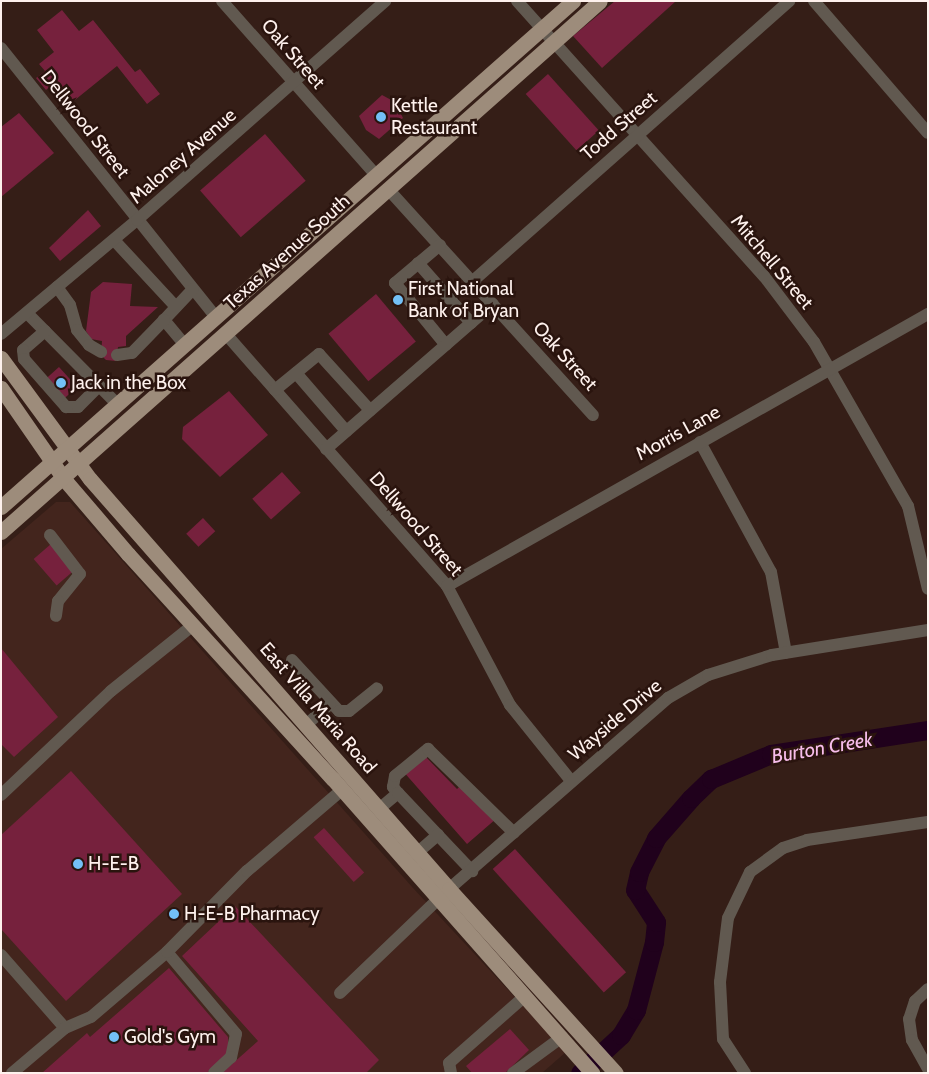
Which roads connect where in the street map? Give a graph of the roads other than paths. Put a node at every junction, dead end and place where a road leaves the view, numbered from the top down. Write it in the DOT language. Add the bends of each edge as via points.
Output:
graph roads {
  1 [pos="222,1"];
  2 [pos="385,1"];
  3 [pos="517,1"];
  4 [pos="573,1"];
  5 [pos="600,1"];
  6 [pos="789,1"];
  7 [pos="814,1"];
  8 [pos="541,30"];
  9 [pos="553,43"];
  10 [pos="1,48"];
  11 [pos="294,83"];
  12 [pos="928,134"];
  13 [pos="637,135"];
  14 [pos="377,176"];
  15 [pos="388,189"];
  16 [pos="137,220"];
  17 [pos="114,240"];
  18 [pos="440,245"];
  19 [pos="418,263"];
  20 [pos="474,280"];
  21 [pos="57,287"];
  22 [pos="193,289"];
  23 [pos="492,304"];
  24 [pos="176,306"];
  25 [pos="27,313"];
  26 [pos="928,314"];
  27 [pos="216,317"];
  28 [pos="164,320"];
  29 [pos="471,323"];
  30 [pos="45,330"];
  31 [pos="225,333"];
  32 [pos="1,334"];
  33 [pos="185,345"];
  34 [pos="446,345"];
  35 [pos="101,352"];
  36 [pos="117,355"];
  37 [pos="1,358"];
  38 [pos="832,370"];
  39 [pos="296,373"];
  40 [pos="99,386"];
  41 [pos="1,388"];
  42 [pos="275,390"];
  43 [pos="116,403"];
  44 [pos="370,410"];
  45 [pos="593,415"];
  46 [pos="346,431"];
  47 [pos="700,442"];
  48 [pos="65,449"];
  49 [pos="326,449"];
  50 [pos="51,461"];
  51 [pos="78,465"];
  52 [pos="64,479"];
  53 [pos="1,507"];
  54 [pos="1,532"];
  55 [pos="50,535"];
  56 [pos="447,586"];
  57 [pos="928,589"];
  58 [pos="56,616"];
  59 [pos="193,625"];
  60 [pos="928,630"];
  61 [pos="786,653"];
  62 [pos="292,660"];
  63 [pos="377,688"];
  64 [pos="330,704"];
  65 [pos="307,724"];
  66 [pos="571,781"];
  67 [pos="343,789"];
  68 [pos="398,793"];
  69 [pos="1,795"];
  70 [pos="379,809"];
  71 [pos="928,822"];
  72 [pos="514,833"];
  73 [pos="438,835"];
  74 [pos="417,853"];
  75 [pos="472,871"];
  76 [pos="444,894"];
  77 [pos="167,952"];
  78 [pos="1,955"];
  79 [pos="928,989"];
  80 [pos="340,994"];
  81 [pos="525,996"];
  82 [pos="65,1028"];
  83 [pos="562,1037"];
  84 [pos="928,1069"];
  85 [pos="615,1072"];
  86 [pos="12,1073"];
  87 [pos="214,1073"];
  88 [pos="451,1073"];
  89 [pos="513,1073"];
  90 [pos="592,1073"];
  91 [pos="745,1073"];
  1 -- 11 [label="street, Oak Street"];
  2 -- 11 [label="street, Maloney Avenue"];
  3 -- 8 [label="street, Mitchell Street"];
  4 -- 8 [label="main road, Texas Avenue South"];
  5 -- 9 [label="main road, Texas Avenue South"];
  6 -- 13 [label="street, Todd Street"];
  7 -- 12 [label="street"];
  8 -- 9 [label="street, Mitchell Street"];
  8 -- 14 [label="main road, Texas Avenue South"];
  9 -- 13 [label="street, Mitchell Street"];
  9 -- 15 [label="main road, Texas Avenue South"];
  10 -- 16 [label="street, Dellwood Street"];
  11 -- 14 [label="street, Oak Street"];
  11 -- 16 [label="street, Maloney Avenue"];
  13 -- 20 [label="street, Todd Street"];
  13 -- 38 [label="street, Mitchell Street" via="764,276"];
  14 -- 27 [label="main road, Texas Avenue South"];
  15 -- 18 [label="street, Oak Street"];
  15 -- 31 [label="main road, Texas Avenue South"];
  16 -- 17 [label="street, Maloney Avenue"];
  16 -- 22 [label="street, Dellwood Street"];
  17 -- 21 [label="street, Maloney Avenue"];
  17 -- 24 [label="street"];
  18 -- 19 [label="street"];
  18 -- 20 [label="street, Oak Street"];
  19 -- 29 [label="street"];
  19 -- 34 [label="street" via="395,282"];
  20 -- 23 [label="street, Oak Street"];
  21 -- 25 [label="street, Maloney Avenue"];
  21 -- 35 [label="street" via="70,305 88,345"];
  22 -- 24 [label="street"];
  22 -- 27 [label="street, Dellwood Street"];
  23 -- 29 [label="street"];
  23 -- 45 [label="street, Oak Street"];
  24 -- 28 [label="street"];
  25 -- 30 [label="street"];
  25 -- 32 [label="street, Maloney Avenue"];
  26 -- 38 [label="street, Morris Lane"];
  27 -- 33 [label="main road, Texas Avenue South"];
  28 -- 33 [label="street"];
  28 -- 36 [label="street" via="132,352"];
  29 -- 34 [label="street"];
  30 -- 40 [label="street"];
  30 -- 40 [label="street" via="23,350 24,360 66,407 78,407"];
  31 -- 42 [label="street, Dellwood Street"];
  31 -- 51 [label="main road, Texas Avenue South"];
  33 -- 43 [label="main road, Texas Avenue South"];
  34 -- 44 [label="street"];
  37 -- 48 [label="main road, East Villa Maria Road"];
  38 -- 47 [label="street, Morris Lane"];
  38 -- 57 [label="street, Mitchell Street" via="908,506"];
  39 -- 42 [label="street"];
  39 -- 44 [label="street" via="319,354"];
  39 -- 46 [label="street"];
  40 -- 43 [label="street"];
  41 -- 50 [label="main road, East Villa Maria Road"];
  42 -- 49 [label="street, Dellwood Street"];
  43 -- 48 [label="main road, Texas Avenue South"];
  44 -- 46 [label="street"];
  46 -- 49 [label="street"];
  47 -- 56 [label="street, Morris Lane"];
  47 -- 61 [label="street" via="771,572"];
  48 -- 50 [label="main road, Texas Avenue South"];
  48 -- 51 [label="main road, East Villa Maria Road"];
  49 -- 56 [label="street, Dellwood Street"];
  50 -- 52 [label="main road, East Villa Maria Road"];
  50 -- 53 [label="main road, Texas Avenue South"];
  51 -- 52 [label="main road, Texas Avenue South"];
  51 -- 65 [label="main road, East Villa Maria Road"];
  52 -- 54 [label="main road, Texas Avenue South"];
  52 -- 59 [label="main road, East Villa Maria Road"];
  55 -- 58 [label="street" via="80,574 58,601"];
  56 -- 66 [label="street, Dellwood Street" via="510,705"];
  59 -- 67 [label="main road, East Villa Maria Road"];
  59 -- 69 [label="street" via="111,691"];
  60 -- 61 [label="street, Wayside Drive"];
  61 -- 66 [label="street, Wayside Drive" via="708,675 668,698"];
  62 -- 64 [label="street"];
  63 -- 64 [label="street" via="349,711 339,711"];
  64 -- 65 [label="street"];
  65 -- 70 [label="main road, East Villa Maria Road"];
  66 -- 72 [label="street, Wayside Drive"];
  67 -- 76 [label="main road, East Villa Maria Road"];
  67 -- 77 [label="street" via="247,871"];
  68 -- 70 [label="street"];
  68 -- 72 [label="street" via="394,787 396,776 428,749"];
  68 -- 73 [label="street"];
  70 -- 74 [label="main road, East Villa Maria Road"];
  71 -- 91 [label="street" via="807,840 783,848 750,872 728,918 720,982 723,1039"];
  72 -- 75 [label="street, Wayside Drive"];
  73 -- 74 [label="street"];
  73 -- 75 [label="street"];
  74 -- 76 [label="main road, East Villa Maria Road"];
  75 -- 76 [label="street, Wayside Drive"];
  76 -- 80 [label="street, Wayside Drive"];
  76 -- 81 [label="main road, East Villa Maria Road"];
  76 -- 85 [label="main road, East Villa Maria Road"];
  77 -- 82 [label="street" via="102,1010"];
  77 -- 87 [label="street" via="236,1034 231,1057"];
  78 -- 82 [label="street"];
  79 -- 84 [label="street" via="915,1001 909,1019 912,1040"];
  81 -- 83 [label="main road, East Villa Maria Road"];
  81 -- 88 [label="street" via="449,1063"];
  82 -- 86 [label="street"];
  83 -- 89 [label="street"];
  83 -- 90 [label="main road, East Villa Maria Road"];
}
